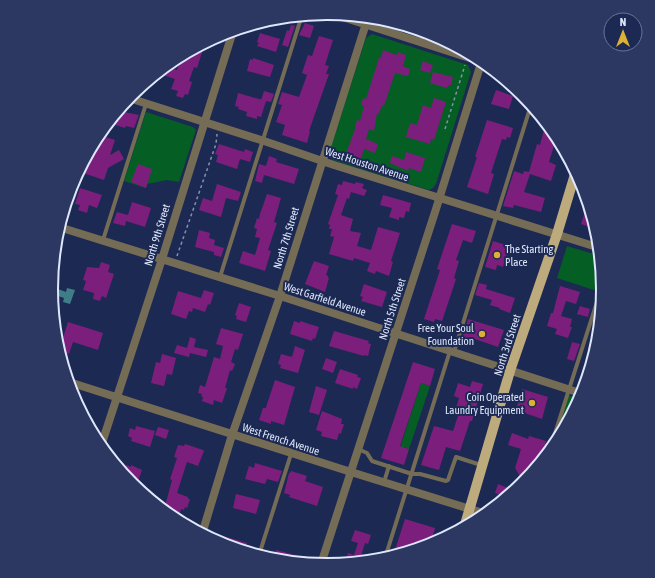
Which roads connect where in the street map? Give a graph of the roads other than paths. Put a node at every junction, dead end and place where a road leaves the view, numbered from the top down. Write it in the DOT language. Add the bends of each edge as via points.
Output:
graph roads {
  1 [pos="300,22"];
  2 [pos="366,23"];
  3 [pos="375,24"];
  4 [pos="423,37"];
  5 [pos="230,38"];
  6 [pos="421,42"];
  7 [pos="458,54"];
  8 [pos="481,68"];
  9 [pos="136,100"];
  10 [pos="146,104"];
  11 [pos="530,112"];
  12 [pos="204,122"];
  13 [pos="264,141"];
  14 [pos="322,161"];
  15 [pos="573,180"];
  16 [pos="439,199"];
  17 [pos="495,216"];
  18 [pos="66,229"];
  19 [pos="557,234"];
  20 [pos="103,240"];
  21 [pos="593,246"];
  22 [pos="162,259"];
  23 [pos="220,277"];
  24 [pos="280,296"];
  25 [pos="596,304"];
  26 [pos="396,333"];
  27 [pos="452,352"];
  28 [pos="510,371"];
  29 [pos="76,385"];
  30 [pos="568,389"];
  31 [pos="576,392"];
  32 [pos="116,398"];
  33 [pos="555,431"];
  34 [pos="232,435"];
  35 [pos="104,437"];
  36 [pos="358,449"];
  37 [pos="291,454"];
  38 [pos="483,465"];
  39 [pos="389,466"];
  40 [pos="351,472"];
  41 [pos="412,474"];
  42 [pos="384,482"];
  43 [pos="407,489"];
  44 [pos="470,508"];
  45 [pos="479,511"];
  46 [pos="467,519"];
  47 [pos="204,527"];
  48 [pos="261,550"];
  49 [pos="388,551"];
  50 [pos="323,558"];
  1 -- 13 [label="lane"];
  2 -- 14 [label="street, North 7th Street"];
  3 -- 6 [label="street"];
  4 -- 6 [label="lane"];
  5 -- 12 [label="street, North 9th Street"];
  6 -- 7 [label="street"];
  8 -- 16 [label="street, North 5th Street"];
  9 -- 10 [label="street, West Houston Avenue"];
  10 -- 12 [label="street, West Houston Avenue"];
  10 -- 20 [label="lane"];
  11 -- 17 [label="lane"];
  12 -- 13 [label="street, West Houston Avenue"];
  12 -- 22 [label="street, North 9th Street"];
  13 -- 14 [label="street, West Houston Avenue"];
  13 -- 23 [label="lane"];
  14 -- 16 [label="street, West Houston Avenue"];
  14 -- 24 [label="street, North 7th Street"];
  15 -- 19 [label="main road, North 3rd Street"];
  16 -- 17 [label="street, West Houston Avenue"];
  16 -- 26 [label="street, North 5th Street"];
  17 -- 19 [label="street, West Houston Avenue"];
  17 -- 27 [label="lane" via="475,287"];
  18 -- 20 [label="street, West Garfield Avenue"];
  19 -- 21 [label="street, West Houston Avenue"];
  19 -- 28 [label="main road, North 3rd Street"];
  20 -- 22 [label="street, West Garfield Avenue"];
  22 -- 23 [label="street, West Garfield Avenue"];
  22 -- 32 [label="street, North 9th Street"];
  23 -- 24 [label="street, West Garfield Avenue"];
  24 -- 26 [label="street, West Garfield Avenue"];
  24 -- 34 [label="street, North 7th Street"];
  25 -- 30 [label="lane"];
  26 -- 27 [label="street, West Garfield Avenue"];
  26 -- 36 [label="street, North 5th Street"];
  27 -- 28 [label="street, West Garfield Avenue"];
  27 -- 41 [label="lane"];
  28 -- 30 [label="street, West Garfield Avenue"];
  28 -- 38 [label="main road, North 3rd Street"];
  29 -- 32 [label="street, West French Avenue"];
  30 -- 31 [label="street, West Garfield Avenue"];
  30 -- 33 [label="lane"];
  32 -- 34 [label="street, West French Avenue"];
  32 -- 35 [label="street, North 9th Street"];
  34 -- 37 [label="street, West French Avenue"];
  34 -- 47 [label="street, North 7th Street"];
  36 -- 39 [label="lane" via="367,453 372,461"];
  36 -- 40 [label="street, North 5th Street"];
  37 -- 40 [label="street, West French Avenue"];
  37 -- 48 [label="lane"];
  38 -- 41 [label="lane" via="456,457 446,481"];
  38 -- 44 [label="main road, North 3rd Street"];
  39 -- 41 [label="lane"];
  39 -- 42 [label="lane"];
  40 -- 42 [label="street, West French Avenue"];
  40 -- 50 [label="street, North 5th Street"];
  41 -- 43 [label="lane"];
  42 -- 43 [label="street, West French Avenue"];
  43 -- 44 [label="street, West French Avenue"];
  43 -- 49 [label="lane"];
  44 -- 45 [label="street, West French Avenue"];
  44 -- 46 [label="main road, North 3rd Street"];
}
